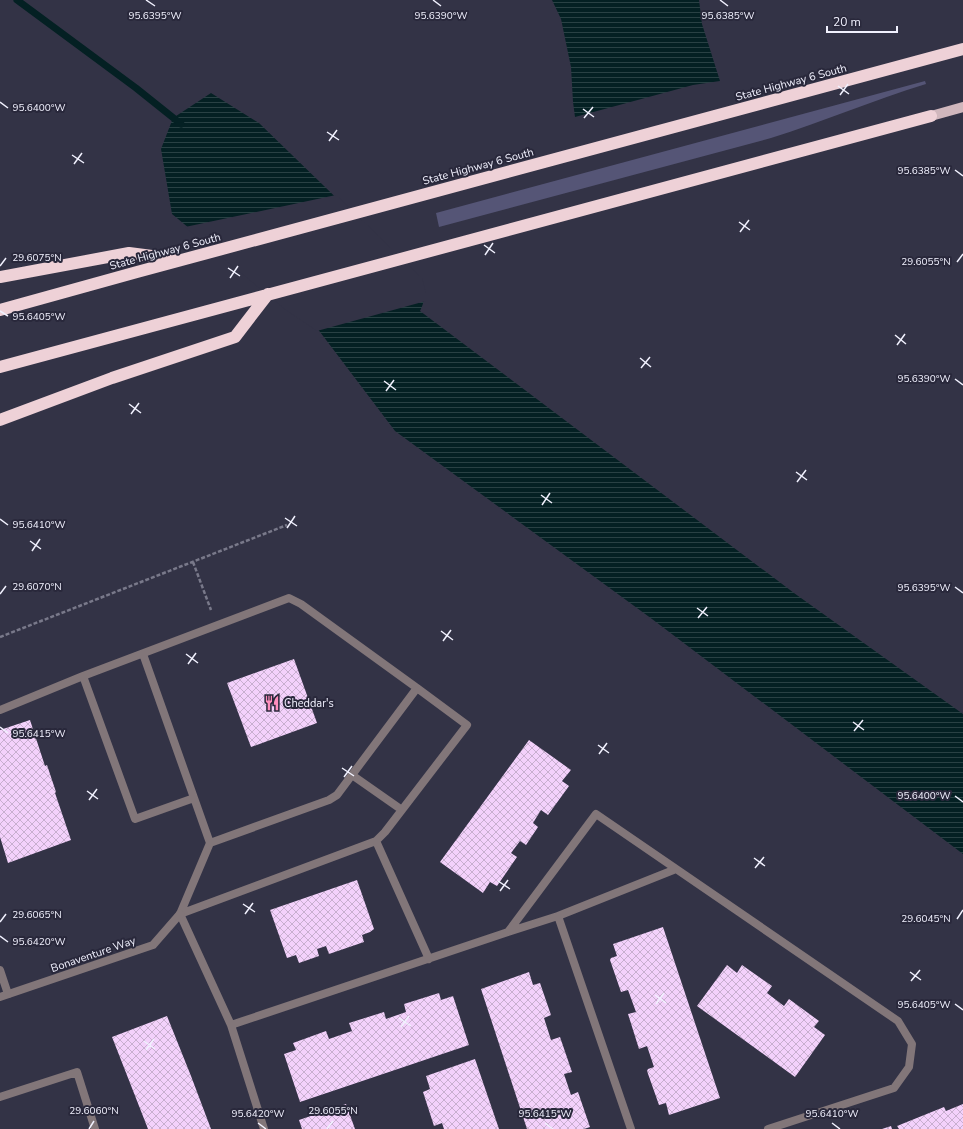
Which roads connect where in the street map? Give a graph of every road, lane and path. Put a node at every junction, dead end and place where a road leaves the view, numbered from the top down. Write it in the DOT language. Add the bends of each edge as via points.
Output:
graph roads {
  1 [pos="963,49"];
  2 [pos="963,107"];
  3 [pos="931,116"];
  4 [pos="180,260"];
  5 [pos="0,277"];
  6 [pos="268,294"];
  7 [pos="0,310"];
  8 [pos="0,367"];
  9 [pos="0,420"];
  10 [pos="287,525"];
  11 [pos="193,562"];
  12 [pos="216,626"];
  13 [pos="0,637"];
  14 [pos="143,654"];
  15 [pos="83,676"];
  16 [pos="417,688"];
  17 [pos="0,710"];
  18 [pos="352,775"];
  19 [pos="194,798"];
  20 [pos="402,810"];
  21 [pos="376,841"];
  22 [pos="210,843"];
  23 [pos="676,868"];
  24 [pos="180,914"];
  25 [pos="558,916"];
  26 [pos="508,932"];
  27 [pos="429,959"];
  28 [pos="0,970"];
  29 [pos="8,994"];
  30 [pos="0,997"];
  31 [pos="231,1025"];
  32 [pos="0,1097"];
  33 [pos="96,1129"];
  34 [pos="264,1129"];
  35 [pos="631,1129"];
  36 [pos="768,1129"];
  1 -- 4 [label="highway, State Highway 6 South"];
  2 -- 3 [label="main road"];
  3 -- 6 [label="highway"];
  4 -- 5 [label="highway" via="129,253"];
  4 -- 7 [label="highway, State Highway 6 South"];
  6 -- 8 [label="highway"];
  6 -- 9 [label="highway" via="235,337 112,378"];
  10 -- 11 [label="path"];
  11 -- 12 [label="path"];
  11 -- 13 [label="path"];
  12 -- 14 [label="street"];
  12 -- 16 [label="street" via="289,598"];
  14 -- 15 [label="street"];
  14 -- 19 [label="street"];
  15 -- 17 [label="street"];
  15 -- 19 [label="street" via="135,819"];
  16 -- 18 [label="street"];
  16 -- 20 [label="street" via="466,725"];
  18 -- 20 [label="street"];
  18 -- 22 [label="street" via="337,795 329,800"];
  19 -- 22 [label="street"];
  20 -- 21 [label="street"];
  21 -- 24 [label="street"];
  21 -- 27 [label="street"];
  22 -- 24 [label="street"];
  23 -- 25 [label="street"];
  23 -- 26 [label="street" via="596,814"];
  23 -- 36 [label="street" via="898,1021 912,1044 909,1067 894,1088"];
  24 -- 29 [label="street, Bonaventure Way" via="153,946"];
  24 -- 31 [label="street"];
  25 -- 26 [label="street"];
  25 -- 35 [label="street"];
  26 -- 27 [label="street"];
  27 -- 31 [label="street"];
  28 -- 29 [label="street"];
  29 -- 30 [label="street, Bonaventure Way"];
  31 -- 34 [label="street"];
  32 -- 33 [label="street" via="77,1072"];
}
